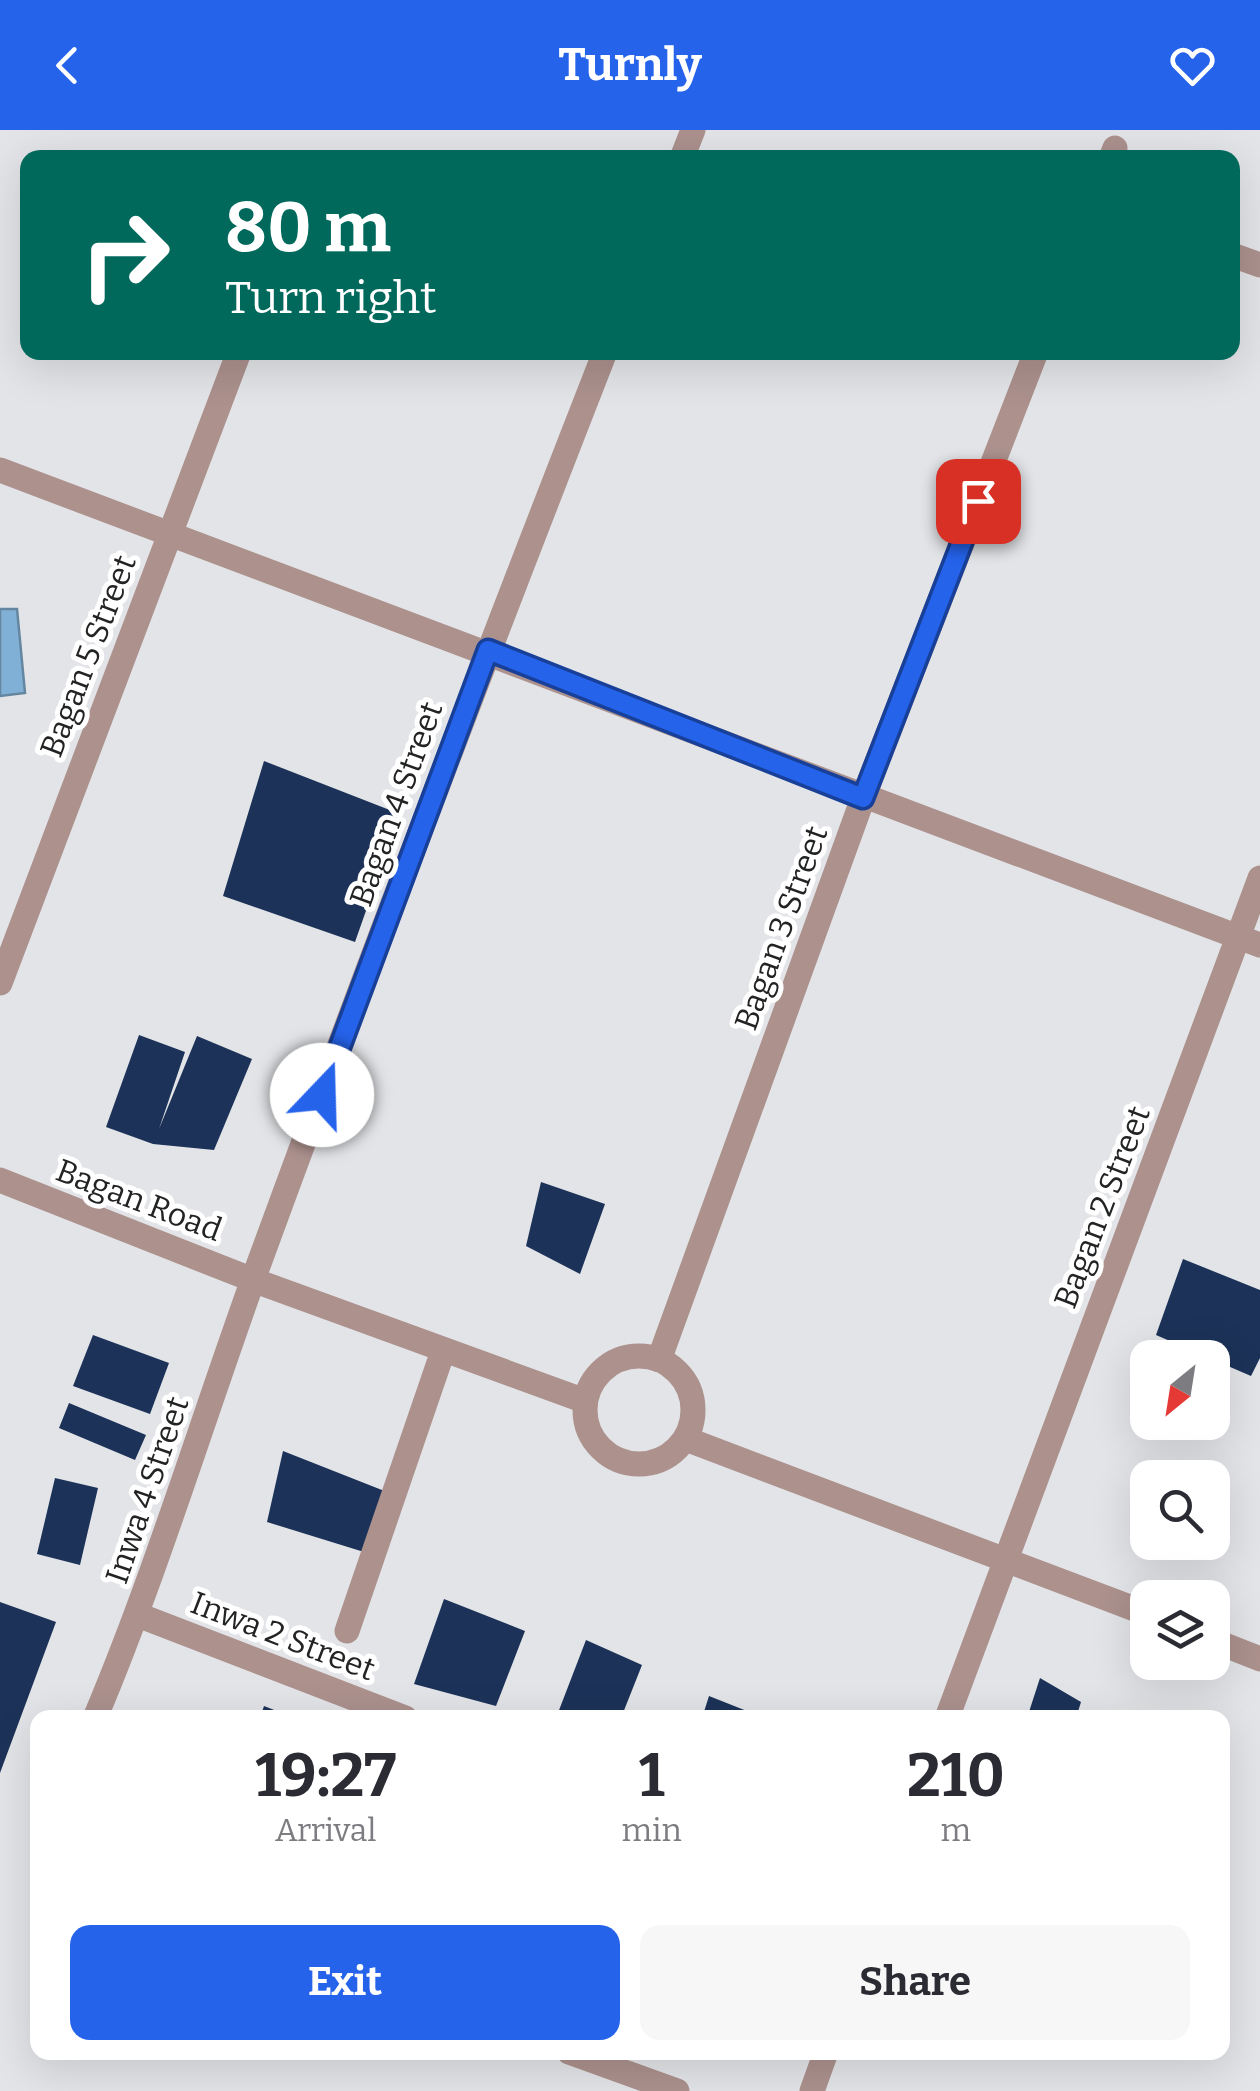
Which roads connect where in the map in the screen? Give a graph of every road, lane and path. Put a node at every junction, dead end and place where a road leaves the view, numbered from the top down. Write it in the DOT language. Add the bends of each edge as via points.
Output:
graph roads {
  1 [pos="235,360"];
  2 [pos="602,360"];
  3 [pos="1033,360"];
  4 [pos="0,470"];
  5 [pos="170,532"];
  6 [pos="488,650"];
  7 [pos="863,798"];
  8 [pos="1260,878"];
  9 [pos="1249,941"];
  10 [pos="0,983"];
  11 [pos="0,1180"];
  12 [pos="254,1280"];
  13 [pos="442,1352"];
  14 [pos="659,1360"];
  15 [pos="585,1402"];
  16 [pos="686,1439"];
  17 [pos="1004,1558"];
  18 [pos="1130,1607"];
  19 [pos="138,1616"];
  20 [pos="346,1631"];
  21 [pos="1230,1647"];
  22 [pos="1260,1659"];
  23 [pos="98,1710"];
  24 [pos="384,1710"];
  25 [pos="950,1710"];
  26 [pos="590,2060"];
  27 [pos="823,2060"];
  28 [pos="677,2091"];
  29 [pos="812,2091"];
  1 -- 5 [label="street, Bagan 5 Street"];
  2 -- 6 [label="street, Bagan 4 Street"];
  3 -- 7 [label="street, Bagan 3 Street"];
  4 -- 5 [label="street"];
  5 -- 6 [label="street"];
  5 -- 10 [label="street, Bagan 5 Street"];
  6 -- 7 [label="street"];
  6 -- 12 [label="street, Bagan 4 Street"];
  7 -- 9 [label="street"];
  7 -- 14 [label="street, Bagan 3 Street"];
  8 -- 9 [label="street, Bagan 2 Street"];
  9 -- 17 [label="street, Bagan 2 Street"];
  11 -- 12 [label="street, Bagan Road"];
  12 -- 13 [label="street, Bagan Road"];
  12 -- 19 [label="street, Inwa 4 Street"];
  13 -- 15 [label="street, Bagan Road"];
  13 -- 20 [label="street"];
  14 -- 15 [label="street" via="640,1356 604,1367"];
  14 -- 16 [label="street" via="687,1384 693,1402"];
  15 -- 16 [label="street" via="592,1438 619,1461 656,1462"];
  16 -- 17 [label="street"];
  17 -- 18 [label="street"];
  17 -- 25 [label="street, Bagan 2 Street"];
  19 -- 23 [label="street, Inwa 4 Street"];
  19 -- 24 [label="street, Inwa 2 Street"];
  21 -- 22 [label="street"];
  26 -- 28 [label="street"];
  27 -- 29 [label="street"];
}
